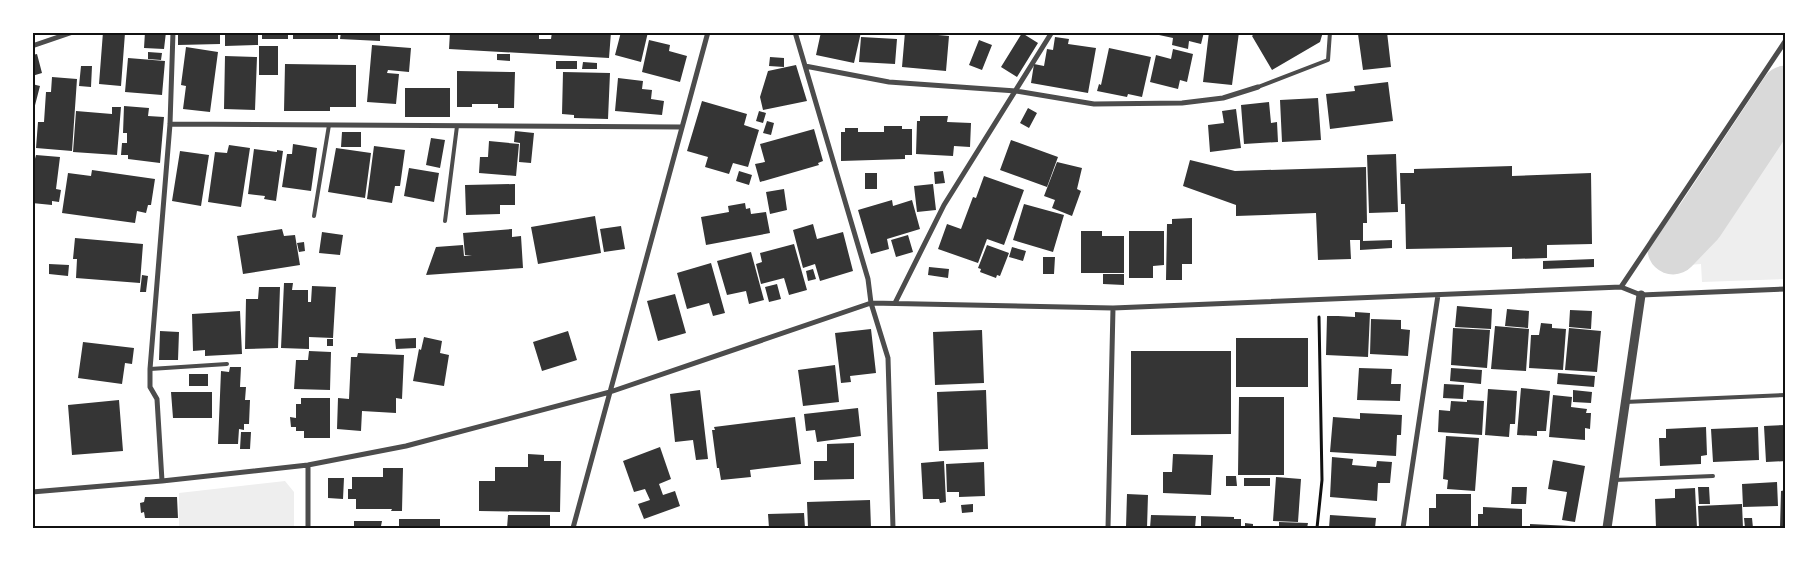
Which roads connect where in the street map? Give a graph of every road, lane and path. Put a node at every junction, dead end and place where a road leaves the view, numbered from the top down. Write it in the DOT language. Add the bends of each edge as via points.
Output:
graph roads {
  1 [pos="73,32"];
  2 [pos="173,32"];
  3 [pos="708,32"];
  4 [pos="795,32"];
  5 [pos="1052,32"];
  6 [pos="1330,32"];
  7 [pos="1786,40"];
  8 [pos="32,46"];
  9 [pos="805,66"];
  10 [pos="1258,87"];
  11 [pos="1016,91"];
  12 [pos="170,124"];
  13 [pos="329,125"];
  14 [pos="457,126"];
  15 [pos="682,127"];
  16 [pos="314,216"];
  17 [pos="444,221"];
  18 [pos="1621,287"];
  19 [pos="1786,289"];
  20 [pos="1438,295"];
  21 [pos="1641,295"];
  22 [pos="1319,300"];
  23 [pos="871,303"];
  24 [pos="895,303"];
  25 [pos="1113,308"];
  26 [pos="227,364"];
  27 [pos="150,369"];
  28 [pos="610,392"];
  29 [pos="1786,395"];
  30 [pos="1625,402"];
  31 [pos="308,465"];
  32 [pos="1713,476"];
  33 [pos="1614,480"];
  34 [pos="162,481"];
  35 [pos="32,492"];
  36 [pos="308,528"];
  37 [pos="573,528"];
  38 [pos="894,528"];
  39 [pos="1108,528"];
  40 [pos="1317,528"];
  41 [pos="1403,528"];
  42 [pos="1607,528"];
  1 -- 8 [label="street"];
  2 -- 12 [label="street"];
  3 -- 15 [label="street"];
  4 -- 9 [label="street"];
  5 -- 11 [label="street"];
  6 -- 10 [label="lane" via="1328,60"];
  7 -- 18 [label="street"];
  9 -- 11 [label="street" via="889,82"];
  9 -- 23 [label="street" via="868,279"];
  10 -- 11 [label="street" via="1223,98 1182,103 1094,104"];
  11 -- 24 [label="street" via="944,205"];
  12 -- 13 [label="street"];
  12 -- 27 [label="street"];
  13 -- 14 [label="street"];
  13 -- 16 [label="lane"];
  14 -- 15 [label="street"];
  14 -- 17 [label="lane"];
  15 -- 28 [label="street"];
  18 -- 20 [label="street"];
  18 -- 21 [label="street"];
  19 -- 21 [label="street"];
  20 -- 22 [label="street"];
  20 -- 41 [label="street"];
  21 -- 30 [label="street"];
  22 -- 25 [label="street"];
  22 -- 40 [label="path" via="1322,480"];
  23 -- 24 [label="street"];
  23 -- 28 [label="street"];
  23 -- 38 [label="street" via="888,358"];
  24 -- 25 [label="street"];
  25 -- 39 [label="street"];
  26 -- 27 [label="lane"];
  27 -- 34 [label="street" via="150,387 157,399"];
  28 -- 31 [label="street" via="406,446"];
  28 -- 37 [label="street"];
  29 -- 30 [label="lane"];
  30 -- 33 [label="street"];
  31 -- 34 [label="street"];
  31 -- 36 [label="street"];
  32 -- 33 [label="lane"];
  33 -- 42 [label="street"];
  34 -- 35 [label="street"];
}
